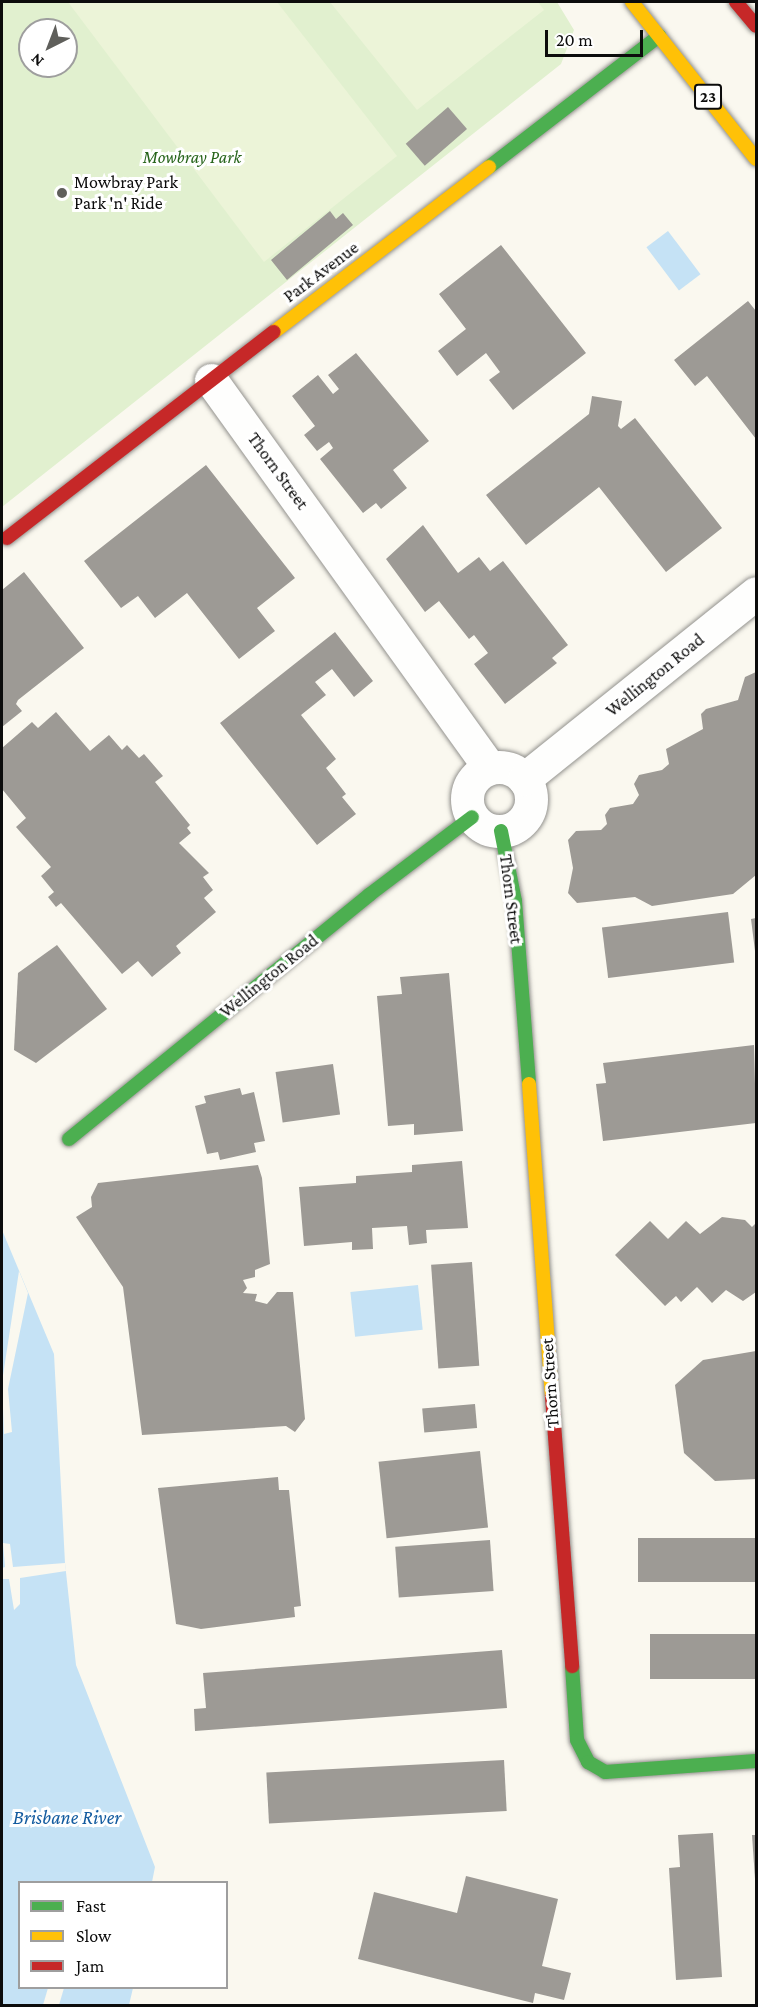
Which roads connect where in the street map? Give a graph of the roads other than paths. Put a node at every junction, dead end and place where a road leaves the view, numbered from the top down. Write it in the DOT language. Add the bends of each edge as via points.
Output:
graph roads {
  1 [pos="632,2"];
  2 [pos="659,36"];
  3 [pos="756,159"];
  4 [pos="211,380"];
  5 [pos="7,538"];
  6 [pos="756,593"];
  7 [pos="489,767"];
  8 [pos="524,779"];
  9 [pos="486,824"];
  10 [pos="69,1139"];
  11 [pos="756,1761"];
  1 -- 2 [label="street, 23"];
  2 -- 3 [label="street, 23"];
  2 -- 4 [label="street, Park Avenue"];
  4 -- 5 [label="street, Park Avenue"];
  4 -- 7 [label="street, Thorn Street"];
  6 -- 8 [label="street, Wellington Road"];
  7 -- 8 [label="street" via="507,768"];
  7 -- 9 [label="street" via="469,787 467,801"];
  8 -- 9 [label="street" via="531,800 526,816 511,829"];
  9 -- 10 [label="street, Wellington Road" via="369,895"];
  9 -- 11 [label="street, Thorn Street" via="514,901 577,1740 588,1761 605,1772"];
}
